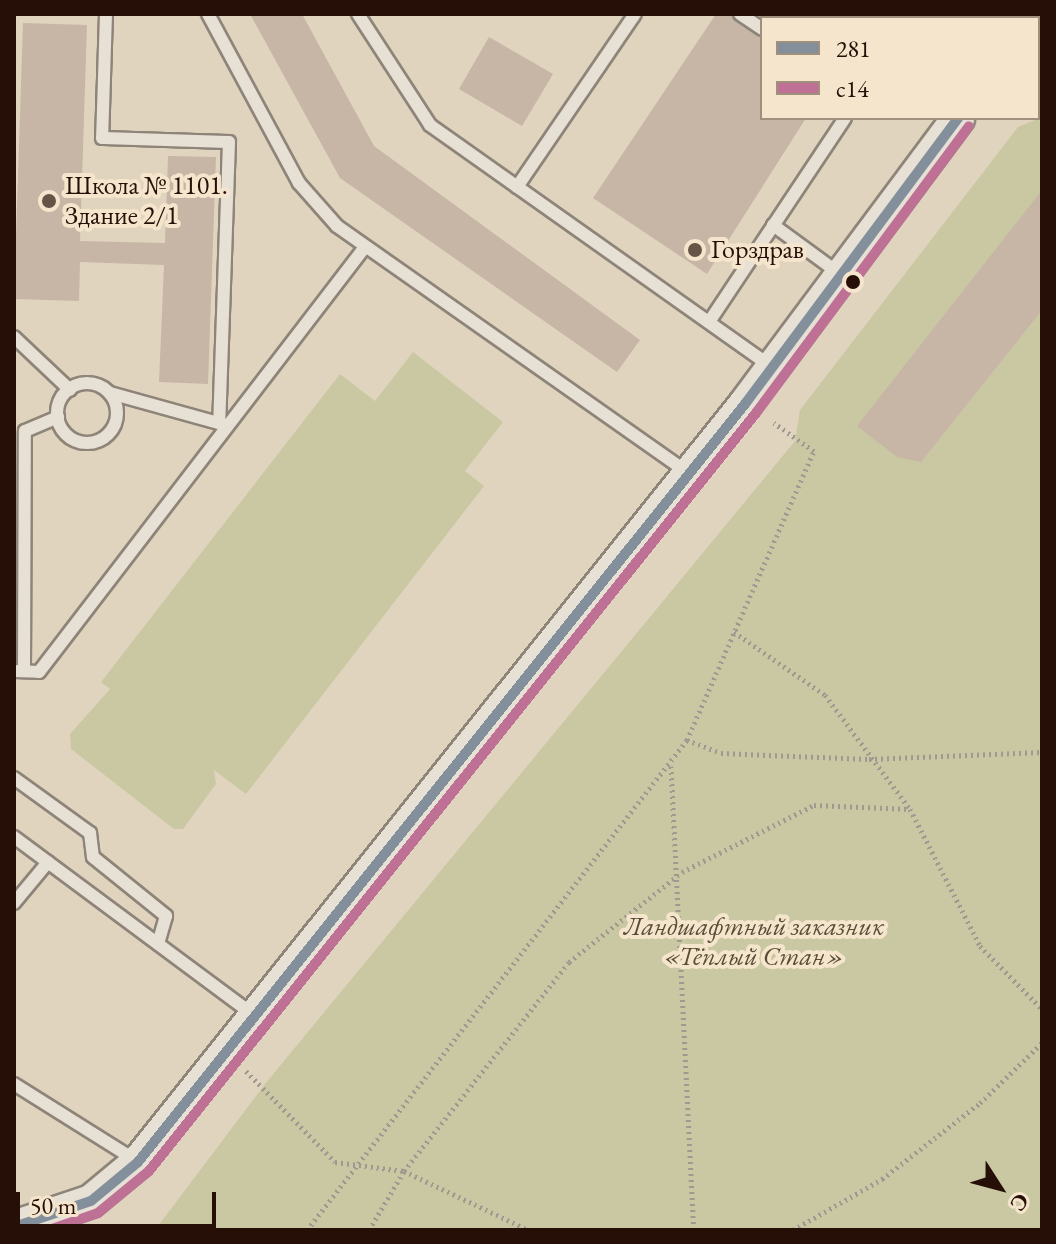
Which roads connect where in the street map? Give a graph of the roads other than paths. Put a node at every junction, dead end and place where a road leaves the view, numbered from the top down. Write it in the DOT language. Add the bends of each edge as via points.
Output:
graph roads {
  1 [pos="106,14"];
  2 [pos="208,14"];
  3 [pos="358,14"];
  4 [pos="635,14"];
  5 [pos="740,14"];
  6 [pos="760,28"];
  7 [pos="844,120"];
  8 [pos="957,120"];
  9 [pos="517,187"];
  10 [pos="773,225"];
  11 [pos="365,247"];
  12 [pos="843,276"];
  13 [pos="709,322"];
  14 [pos="14,337"];
  15 [pos="773,367"];
  16 [pos="70,390"];
  17 [pos="110,393"];
  18 [pos="58,417"];
  19 [pos="224,424"];
  20 [pos="690,473"];
  21 [pos="19,671"];
  22 [pos="14,778"];
  23 [pos="14,837"];
  24 [pos="48,862"];
  25 [pos="14,903"];
  26 [pos="158,944"];
  27 [pos="255,1016"];
  28 [pos="14,1084"];
  29 [pos="138,1162"];
  30 [pos="14,1227"];
  1 -- 19 [label="lane" via="102,138 229,142"];
  2 -- 11 [label="lane" via="299,183"];
  3 -- 9 [label="lane" via="430,125"];
  4 -- 9 [label="lane"];
  5 -- 6 [label="lane"];
  7 -- 10 [label="lane"];
  8 -- 12 [label="street"];
  9 -- 13 [label="lane"];
  10 -- 12 [label="lane"];
  10 -- 13 [label="lane"];
  11 -- 19 [label="lane"];
  11 -- 20 [label="lane"];
  12 -- 15 [label="street"];
  13 -- 15 [label="lane"];
  14 -- 16 [label="lane"];
  15 -- 20 [label="street"];
  16 -- 17 [label="lane" via="90,384"];
  16 -- 18 [label="lane"];
  17 -- 18 [label="lane" via="117,416 106,438 70,438"];
  17 -- 19 [label="lane"];
  18 -- 21 [label="lane" via="25,431"];
  19 -- 21 [label="lane" via="39,672"];
  20 -- 27 [label="street"];
  22 -- 26 [label="lane" via="90,833 93,857 166,916"];
  23 -- 24 [label="lane"];
  24 -- 25 [label="lane"];
  24 -- 26 [label="lane"];
  26 -- 27 [label="lane"];
  27 -- 29 [label="street"];
  28 -- 29 [label="lane"];
  29 -- 30 [label="street" via="91,1201"];
}
